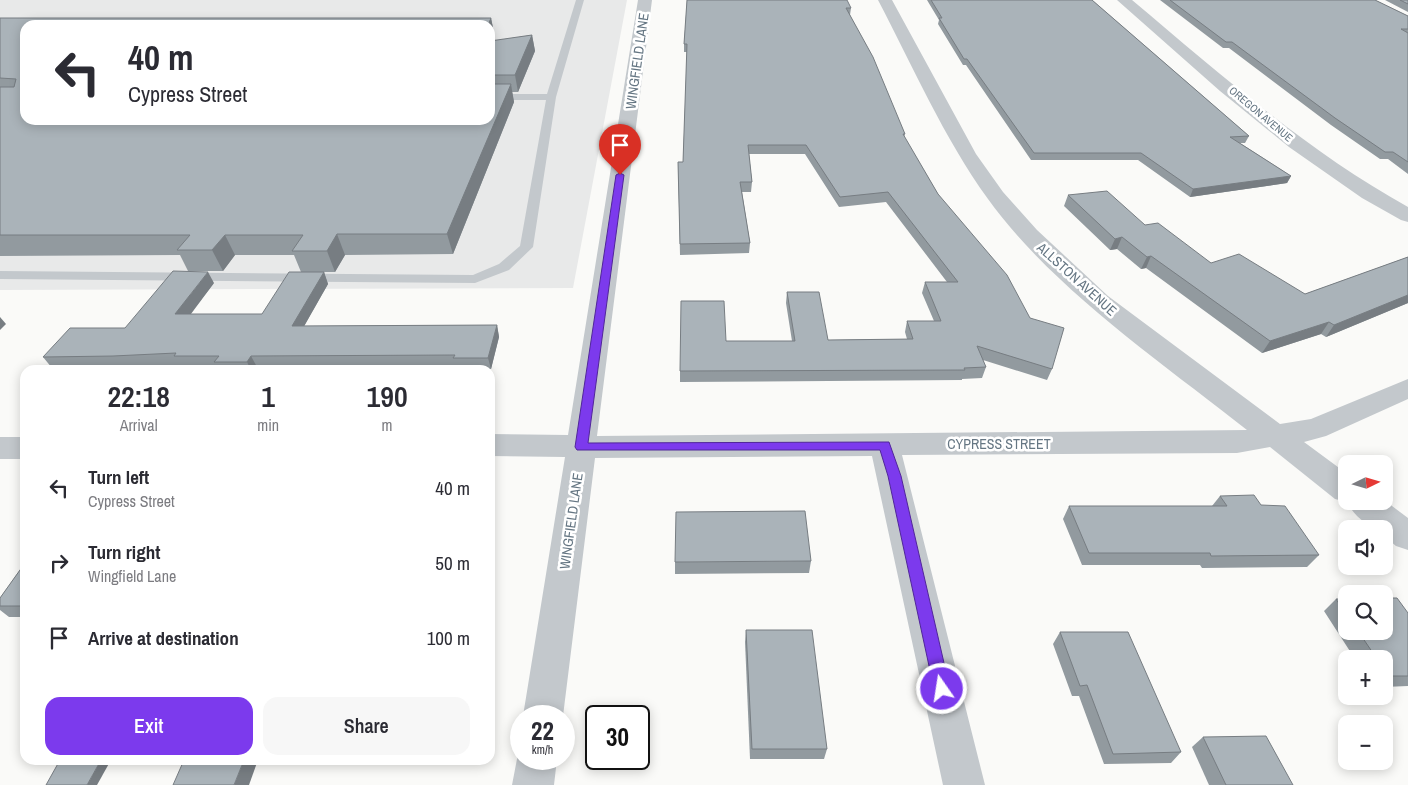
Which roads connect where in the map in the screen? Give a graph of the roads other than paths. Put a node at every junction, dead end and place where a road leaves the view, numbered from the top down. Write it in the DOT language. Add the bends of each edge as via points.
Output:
graph roads {
  1 [pos="580,0"];
  2 [pos="646,0"];
  3 [pos="885,0"];
  4 [pos="1124,0"];
  5 [pos="495,97"];
  6 [pos="551,97"];
  7 [pos="1408,216"];
  8 [pos="0,275"];
  9 [pos="1408,388"];
  10 [pos="1275,436"];
  11 [pos="495,445"];
  12 [pos="884,445"];
  13 [pos="581,447"];
  14 [pos="0,448"];
  15 [pos="20,448"];
  16 [pos="1338,484"];
  17 [pos="1374,510"];
  18 [pos="1408,536"];
  19 [pos="545,705"];
  20 [pos="535,770"];
  21 [pos="533,785"];
  22 [pos="964,785"];
  1 -- 6 [label="lane"];
  2 -- 13 [label="street, WINGFIELD LANE"];
  3 -- 10 [label="street, ALLSTON AVENUE" via="967,154 1029,235 1100,301"];
  4 -- 7 [label="street, OREGON AVENUE" via="1316,158"];
  5 -- 6 [label="lane"];
  6 -- 8 [label="lane" via="526,247 504,267 475,279"];
  9 -- 10 [label="street, CYPRESS STREET" via="1316,429"];
  10 -- 12 [label="street, CYPRESS STREET" via="1237,442"];
  10 -- 16 [label="street, ALLSTON AVENUE"];
  11 -- 13 [label="street, CYPRESS STREET"];
  12 -- 13 [label="street, CYPRESS STREET"];
  12 -- 22 [label="street" via="894,476"];
  13 -- 19 [label="street, WINGFIELD LANE"];
  14 -- 15 [label="street"];
  17 -- 18 [label="street"];
  20 -- 21 [label="street"];
}
